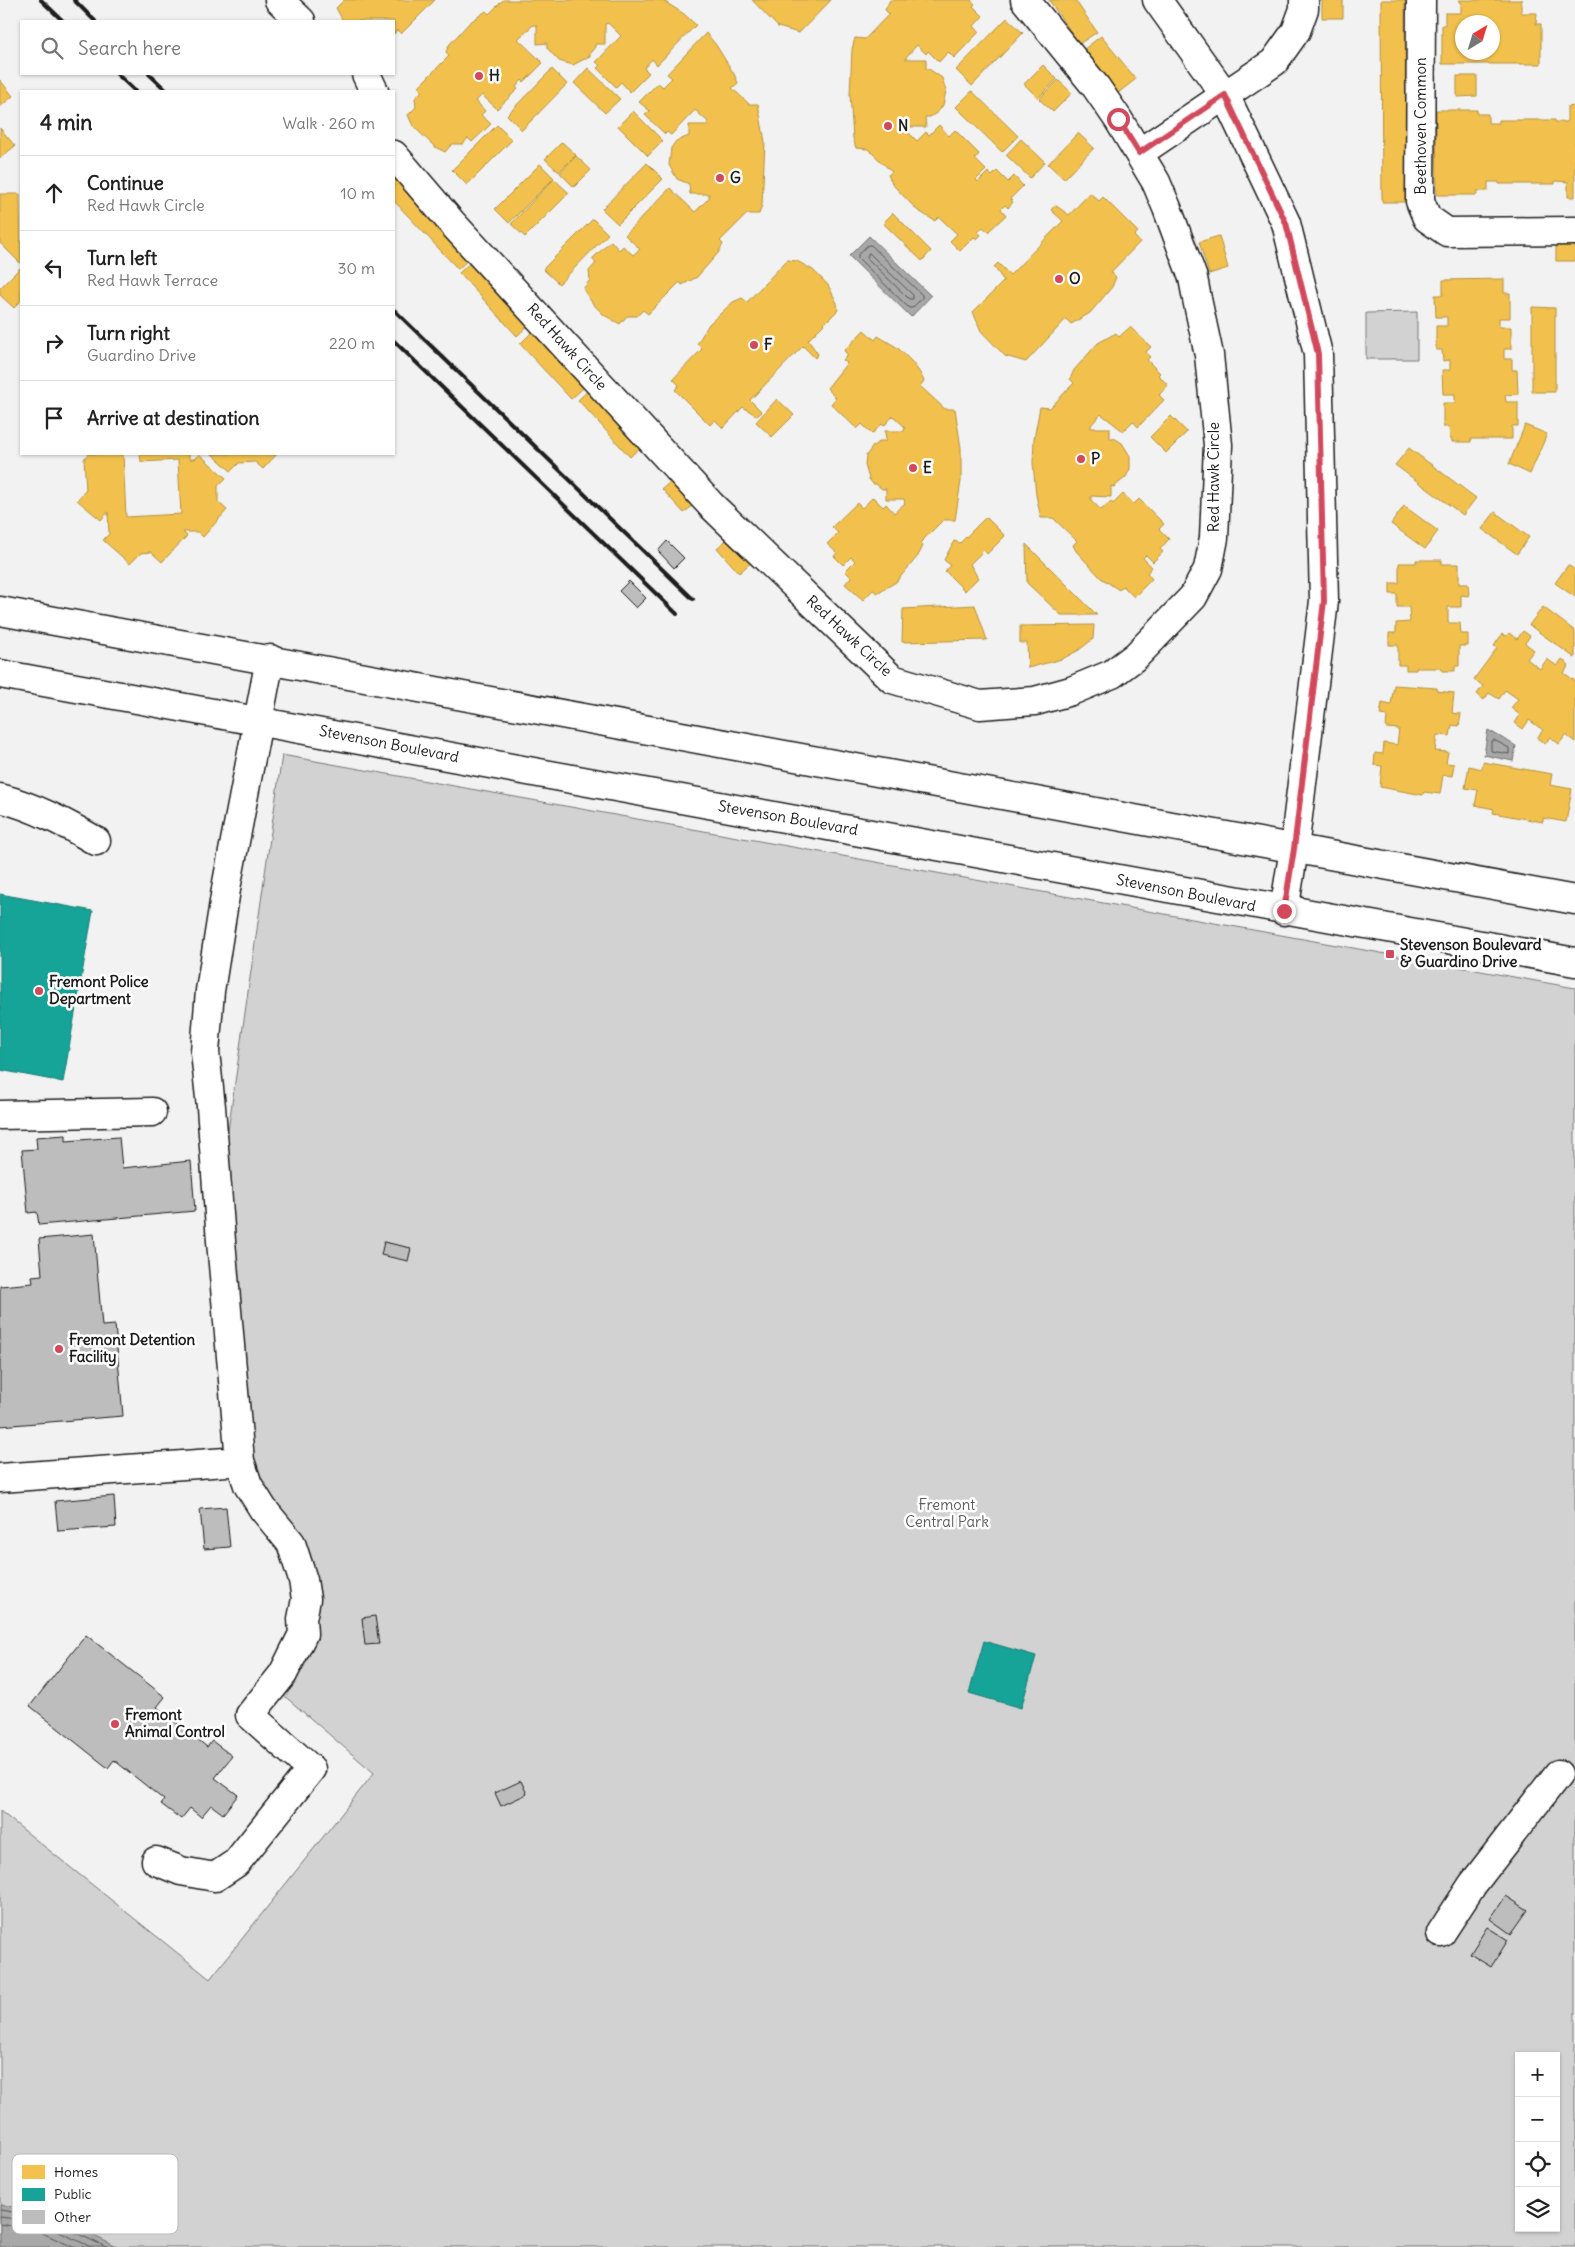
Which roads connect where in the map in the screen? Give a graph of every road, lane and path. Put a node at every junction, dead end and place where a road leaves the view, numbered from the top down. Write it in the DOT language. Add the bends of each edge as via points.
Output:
graph roads {
  1 [pos="279,0"];
  2 [pos="1025,0"];
  3 [pos="1158,0"];
  4 [pos="1304,0"];
  5 [pos="1421,0"];
  6 [pos="300,20"];
  7 [pos="366,75"];
  8 [pos="374,90"];
  9 [pos="1225,95"];
  10 [pos="1139,153"];
  11 [pos="395,155"];
  12 [pos="1575,231"];
  13 [pos="0,611"];
  14 [pos="270,659"];
  15 [pos="0,674"];
  16 [pos="259,720"];
  17 [pos="0,798"];
  18 [pos="96,841"];
  19 [pos="1294,849"];
  20 [pos="1575,900"];
  21 [pos="1284,911"];
  22 [pos="1575,962"];
  23 [pos="152,1112"];
  24 [pos="0,1115"];
  25 [pos="240,1461"];
  26 [pos="0,1478"];
  27 [pos="1558,1774"];
  28 [pos="156,1861"];
  29 [pos="1441,1933"];
  1 -- 6 [label="street"];
  2 -- 10 [label="street, Red Hawk Circle" via="1096,87"];
  3 -- 9 [label="street"];
  4 -- 9 [label="street" via="1296,31 1274,62"];
  5 -- 12 [label="street, Beethoven Common" via="1420,201 1427,218 1447,232"];
  7 -- 8 [label="street"];
  9 -- 10 [label="street"];
  9 -- 19 [label="street" via="1286,223 1318,354 1324,601"];
  10 -- 11 [label="street, Red Hawk Circle" via="1167,208 1193,278 1209,354 1218,445 1214,538 1208,569 1192,597 1136,656 1112,674 1035,701 980,705 892,679 711,505 453,224"];
  13 -- 14 [label="street"];
  14 -- 16 [label="street"];
  14 -- 19 [label="street"];
  15 -- 16 [label="street, Stevenson Boulevard"];
  16 -- 21 [label="street, Stevenson Boulevard"];
  16 -- 25 [label="street" via="210,991 205,1052"];
  17 -- 18 [label="street" via="62,821"];
  19 -- 20 [label="street"];
  19 -- 21 [label="street"];
  21 -- 22 [label="street, Stevenson Boulevard"];
  23 -- 24 [label="street"];
  25 -- 26 [label="street"];
  25 -- 28 [label="street" via="248,1485 291,1543 304,1580 306,1599 303,1634 283,1674 250,1715 312,1769 236,1863 215,1877 181,1871"];
  27 -- 29 [label="street" via="1473,1884"];
}
